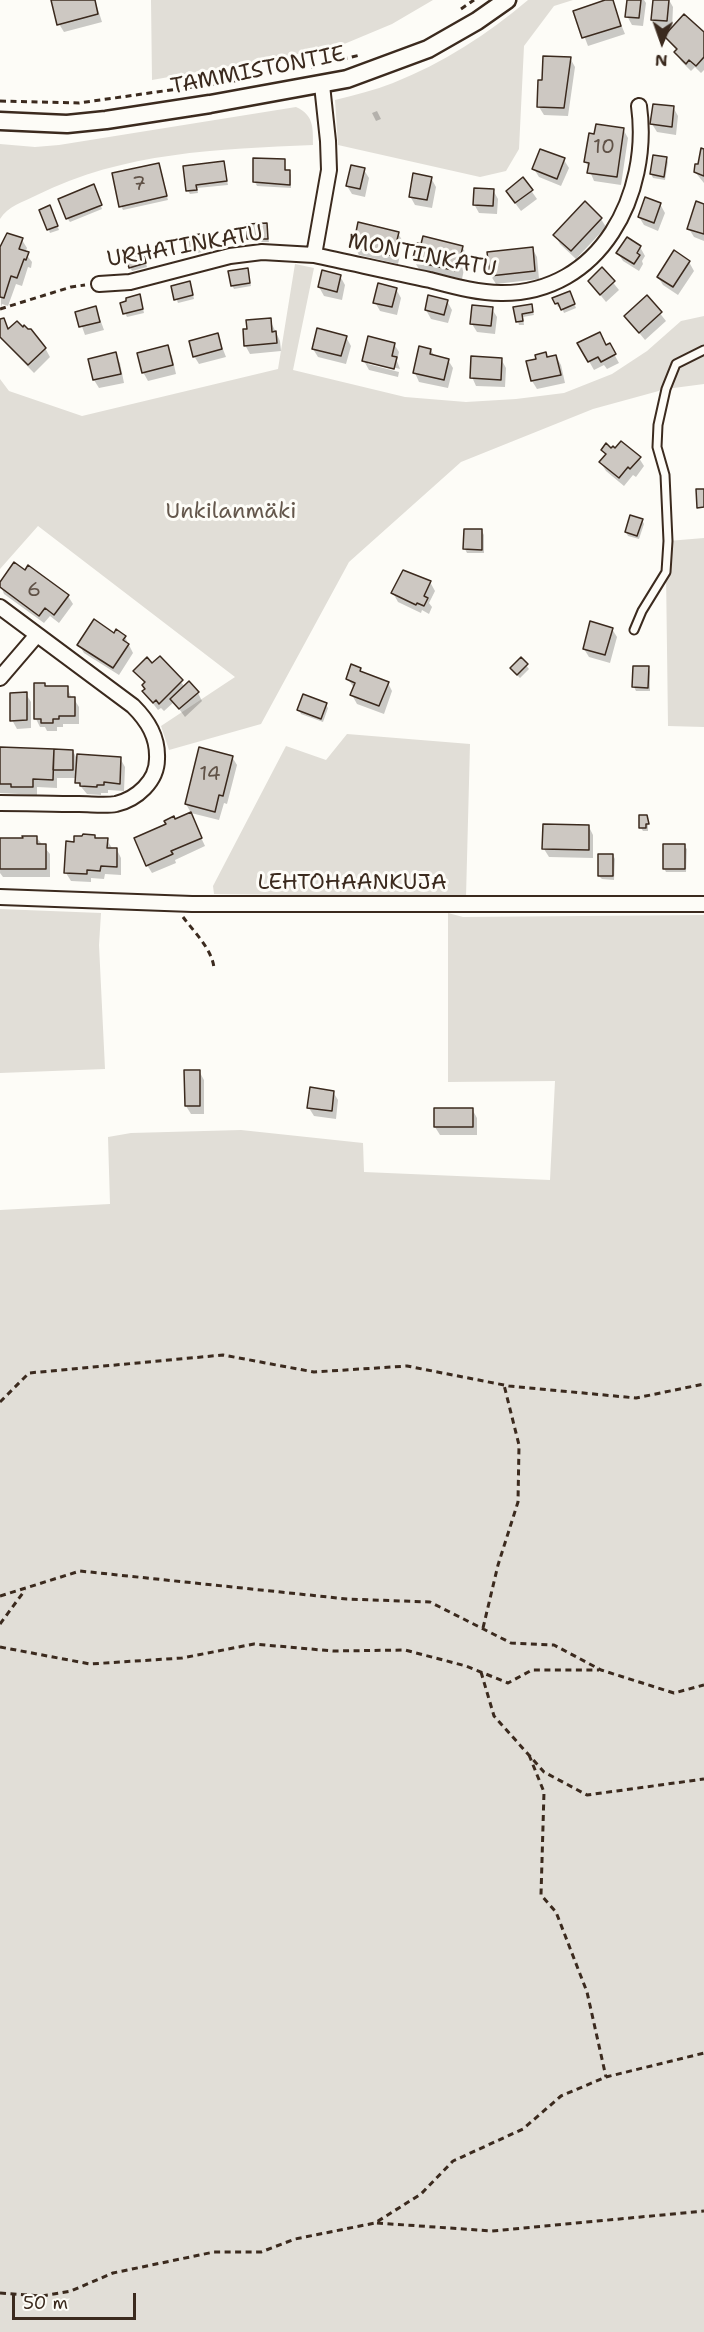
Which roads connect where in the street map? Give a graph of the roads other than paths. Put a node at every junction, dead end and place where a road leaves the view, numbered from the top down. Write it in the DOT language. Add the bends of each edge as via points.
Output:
graph roads {
  1 [pos="507,0"];
  2 [pos="322,85"];
  3 [pos="639,106"];
  4 [pos="0,121"];
  5 [pos="314,255"];
  6 [pos="99,284"];
  7 [pos="704,350"];
  8 [pos="0,608"];
  9 [pos="634,630"];
  10 [pos="36,636"];
  11 [pos="0,678"];
  12 [pos="0,803"];
  13 [pos="0,897"];
  14 [pos="704,904"];
  1 -- 2 [label="street, TAMMISTONTIE" via="428,49"];
  2 -- 4 [label="street, TAMMISTONTIE" via="106,120 67,124"];
  2 -- 5 [label="street, MONTINKATU" via="328,170"];
  3 -- 5 [label="street, MONTINKATU" via="638,161 623,217 606,244 580,267 551,284 517,292 486,292"];
  5 -- 6 [label="street, URHATINKATU" via="262,252 230,256 130,282"];
  7 -- 9 [label="lane" via="676,364 666,389 657,447 665,475 666,572"];
  8 -- 10 [label="street"];
  10 -- 11 [label="street"];
  10 -- 12 [label="street" via="143,716 156,740 157,764 153,777 136,796 115,804"];
  13 -- 14 [label="street, LEHTOHAANKUJA" via="177,904"];
}
